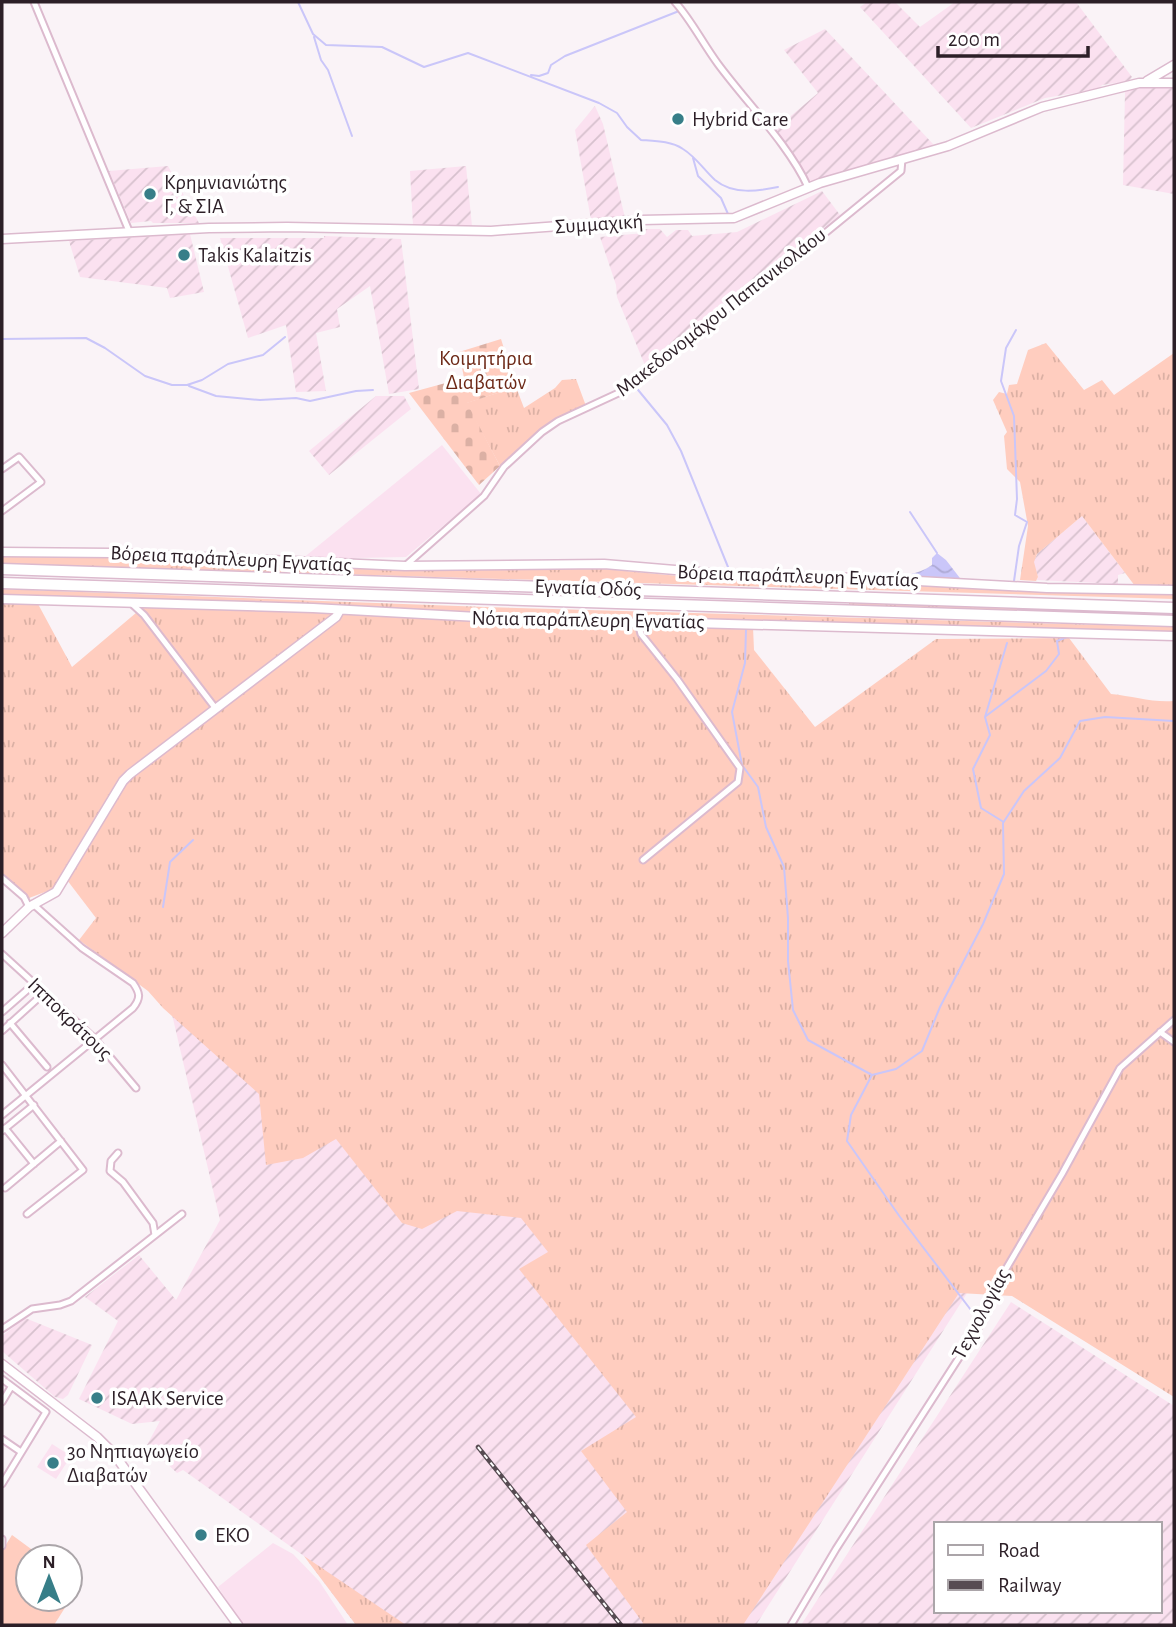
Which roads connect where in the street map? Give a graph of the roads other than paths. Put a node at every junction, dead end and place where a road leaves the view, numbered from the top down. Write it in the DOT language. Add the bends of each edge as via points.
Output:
graph roads {
  1 [pos="34,2"];
  2 [pos="675,2"];
  3 [pos="1174,65"];
  4 [pos="1161,73"];
  5 [pos="1146,81"];
  6 [pos="1162,83"];
  7 [pos="1174,83"];
  8 [pos="902,159"];
  9 [pos="808,187"];
  10 [pos="129,231"];
  11 [pos="2,239"];
  12 [pos="2,469"];
  13 [pos="2,511"];
  14 [pos="2,552"];
  15 [pos="405,566"];
  16 [pos="2,569"];
  17 [pos="2,583"];
  18 [pos="1174,590"];
  19 [pos="2,599"];
  20 [pos="129,602"];
  21 [pos="1174,608"];
  22 [pos="341,610"];
  23 [pos="1174,621"];
  24 [pos="638,623"];
  25 [pos="1174,636"];
  26 [pos="216,709"];
  27 [pos="643,860"];
  28 [pos="2,878"];
  29 [pos="31,906"];
  30 [pos="2,933"];
  31 [pos="2,954"];
  32 [pos="34,984"];
  33 [pos="44,993"];
  34 [pos="2,1012"];
  35 [pos="1174,1020"];
  36 [pos="10,1023"];
  37 [pos="2,1031"];
  38 [pos="1160,1032"];
  39 [pos="94,1038"];
  40 [pos="1174,1042"];
  41 [pos="2,1065"];
  42 [pos="47,1067"];
  43 [pos="136,1088"];
  44 [pos="25,1095"];
  45 [pos="34,1105"];
  46 [pos="2,1115"];
  47 [pos="4,1130"];
  48 [pos="61,1141"];
  49 [pos="118,1153"];
  50 [pos="34,1164"];
  51 [pos="5,1188"];
  52 [pos="27,1214"];
  53 [pos="182,1214"];
  54 [pos="155,1236"];
  55 [pos="2,1329"];
  56 [pos="2,1364"];
  57 [pos="2,1379"];
  58 [pos="11,1387"];
  59 [pos="2,1402"];
  60 [pos="2,1439"];
  61 [pos="22,1452"];
  62 [pos="2,1484"];
  63 [pos="238,1625"];
  64 [pos="792,1625"];
  1 -- 10 [label="street"];
  2 -- 9 [label="street"];
  3 -- 4 [label="street"];
  4 -- 5 [label="street"];
  4 -- 6 [label="street"];
  5 -- 6 [label="street, Συμμαχική"];
  5 -- 8 [label="street, Συμμαχική" via="1042,107 948,146"];
  6 -- 7 [label="street, Συμμαχική"];
  8 -- 9 [label="street, Συμμαχική"];
  8 -- 15 [label="street, Μακεδονομάχου Παπανικολάου" via="901,171 625,390 542,432 504,467 484,496"];
  9 -- 10 [label="street, Συμμαχική" via="745,214 721,219 457,232 287,227"];
  10 -- 11 [label="street, Συμμαχική"];
  12 -- 13 [label="street" via="19,457 41,482"];
  14 -- 15 [label="street, Βόρεια παράπλευρη Εγνατίας"];
  15 -- 18 [label="street, Βόρεια παράπλευρη Εγνατίας" via="604,564 734,575"];
  16 -- 21 [label="highway, Εγνατία Οδός"];
  17 -- 23 [label="highway, Εγνατία Οδός"];
  19 -- 20 [label="street, Νότια παράπλευρη Εγνατίας"];
  20 -- 22 [label="street, Νότια παράπλευρη Εγνατίας"];
  20 -- 26 [label="street"];
  22 -- 24 [label="street, Νότια παράπλευρη Εγνατίας"];
  22 -- 26 [label="street"];
  24 -- 25 [label="street, Νότια παράπλευρη Εγνατίας"];
  24 -- 27 [label="street" via="641,634 741,773 738,782"];
  26 -- 29 [label="street" via="122,781 56,892"];
  28 -- 29 [label="street"];
  29 -- 30 [label="street"];
  29 -- 39 [label="street" via="139,991 133,1008"];
  31 -- 32 [label="street, Ιπποκράτους"];
  32 -- 33 [label="street, Ιπποκράτους"];
  32 -- 34 [label="street"];
  33 -- 36 [label="street"];
  33 -- 39 [label="street, Ιπποκράτους"];
  35 -- 38 [label="street"];
  36 -- 37 [label="street"];
  36 -- 42 [label="street"];
  38 -- 40 [label="street"];
  38 -- 64 [label="street, Τεχνολογίας" via="1120,1068 990,1296 980,1325"];
  39 -- 43 [label="street, Ιπποκράτους"];
  39 -- 44 [label="street"];
  41 -- 44 [label="street"];
  44 -- 45 [label="street"];
  44 -- 46 [label="street"];
  45 -- 47 [label="street"];
  45 -- 48 [label="street"];
  47 -- 50 [label="street"];
  48 -- 50 [label="street"];
  48 -- 52 [label="street" via="83,1170"];
  49 -- 54 [label="street" via="110,1171 153,1223"];
  50 -- 51 [label="street"];
  53 -- 54 [label="street"];
  54 -- 55 [label="street" via="71,1301 32,1309"];
  56 -- 63 [label="street" via="114,1454"];
  57 -- 58 [label="street"];
  58 -- 59 [label="street"];
  58 -- 61 [label="street" via="46,1412"];
  60 -- 61 [label="street"];
  61 -- 62 [label="street"];
}
